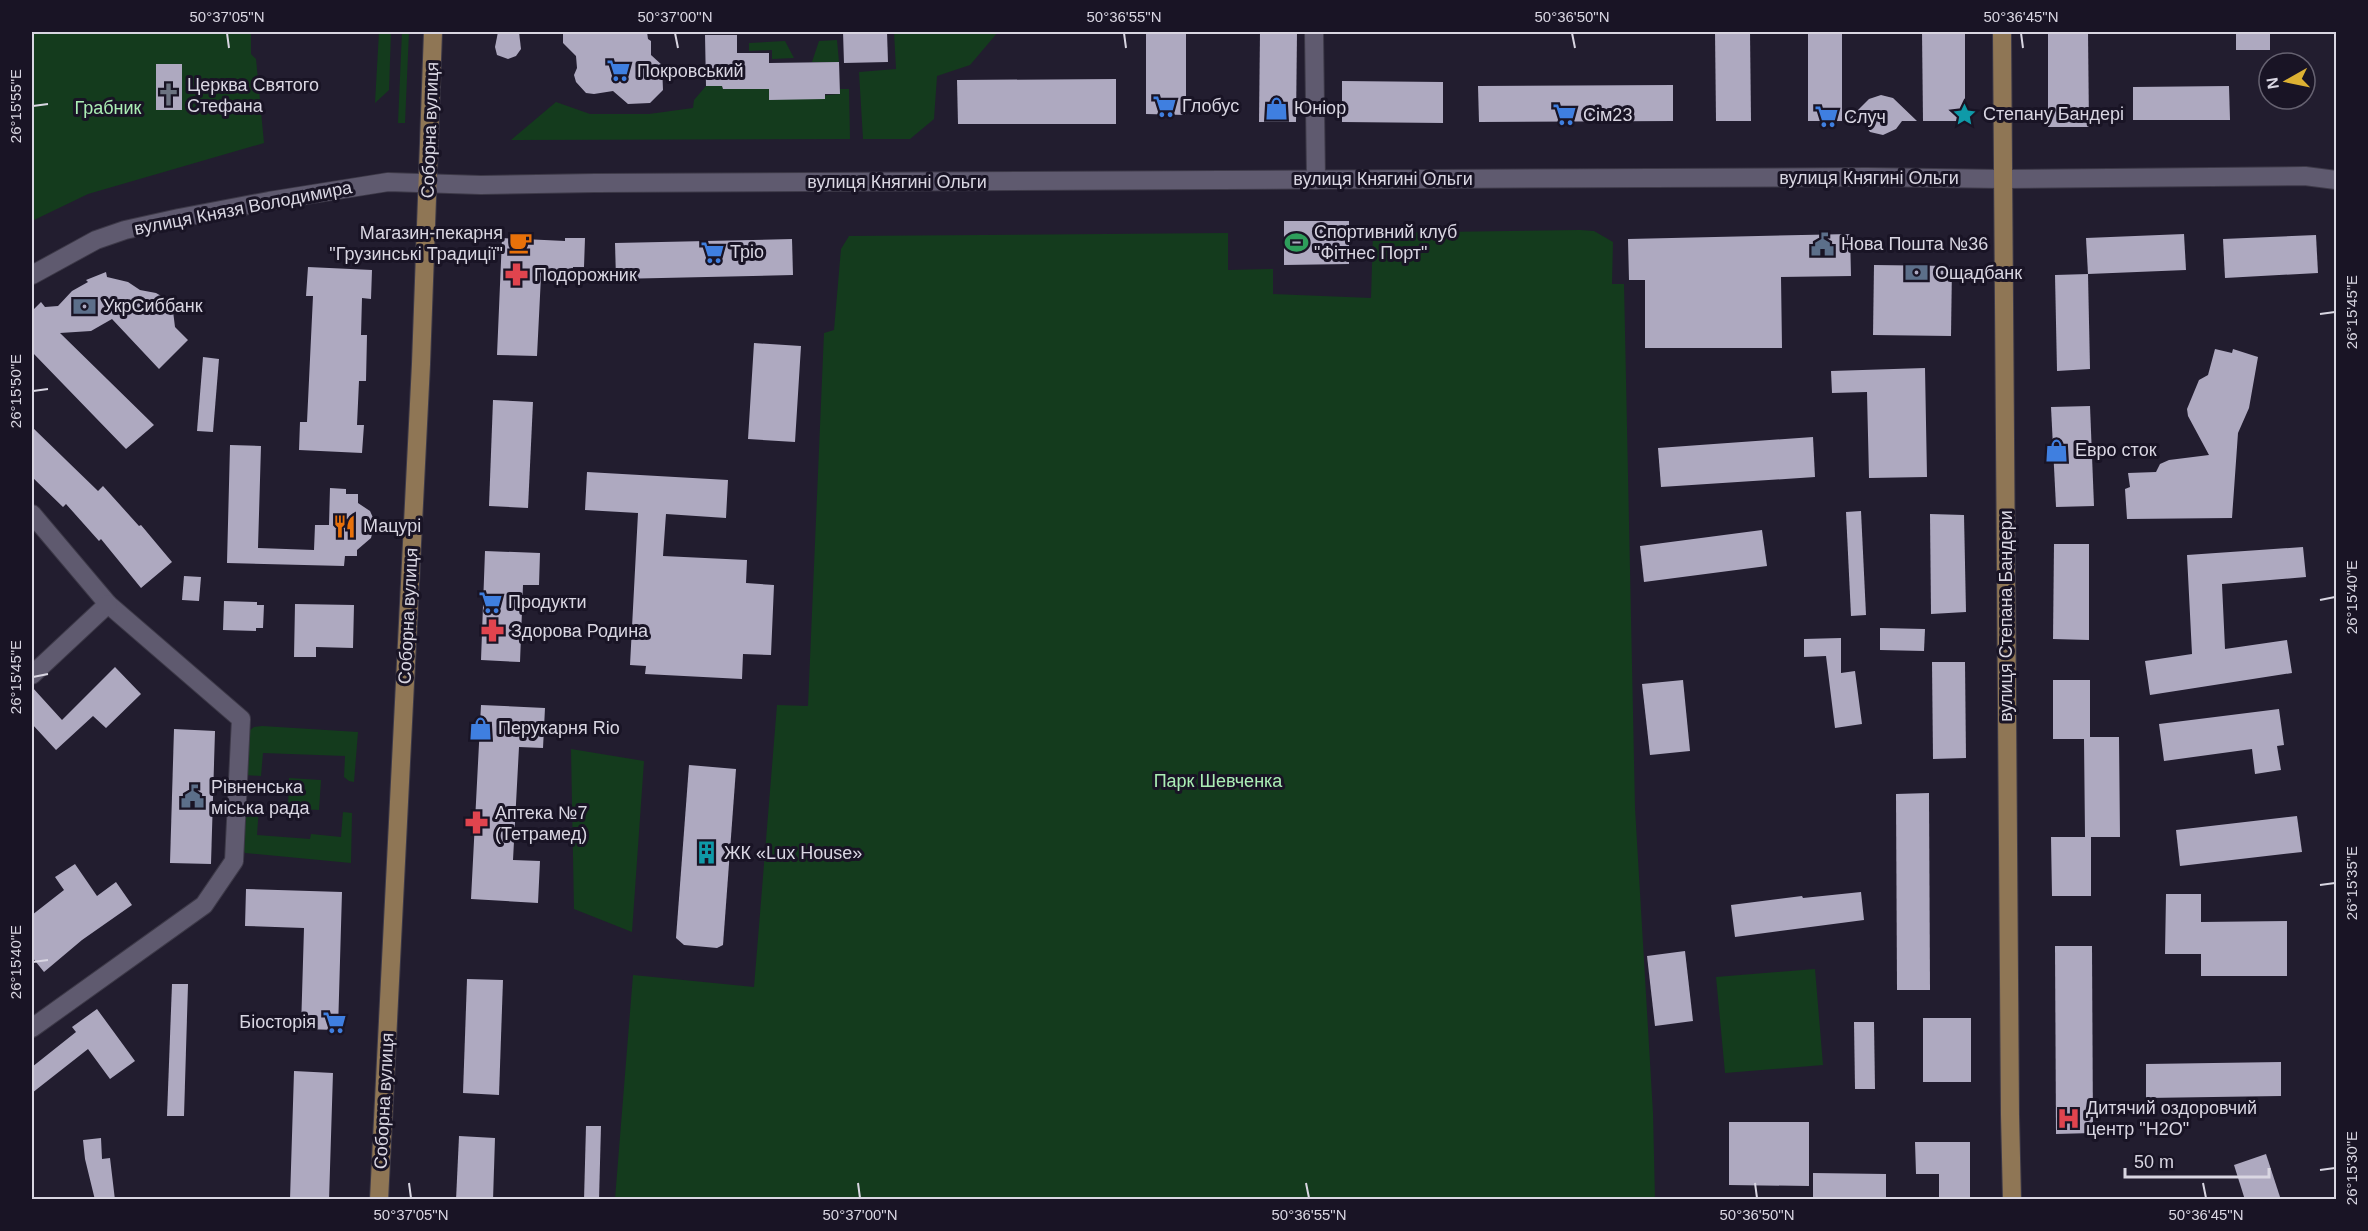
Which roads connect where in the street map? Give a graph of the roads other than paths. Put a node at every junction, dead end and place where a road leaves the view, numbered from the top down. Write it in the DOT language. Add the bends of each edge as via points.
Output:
graph roads {
  1 [pos="433,32"];
  2 [pos="1314,32"];
  3 [pos="2002,32"];
  4 [pos="2003,179"];
  5 [pos="1316,180"];
  6 [pos="2337,180"];
  7 [pos="429,183"];
  8 [pos="32,275"];
  9 [pos="32,514"];
  10 [pos="108,604"];
  11 [pos="32,675"];
  12 [pos="32,1028"];
  13 [pos="379,1200"];
  14 [pos="2012,1200"];
  1 -- 7 [label="main road, Соборна вулиця"];
  2 -- 5 [label="street"];
  3 -- 4 [label="main road, вулиця Степана Бандери"];
  4 -- 5 [label="street, вулиця Княгині Ольги"];
  4 -- 6 [label="street, вулиця Княгині Ольги" via="2305,176"];
  4 -- 14 [label="main road, вулиця Степана Бандери"];
  5 -- 7 [label="street, вулиця Княгині Ольги" via="607,182 481,186"];
  7 -- 8 [label="street, вулиця Князя Володимира" via="388,182 178,218 96,240"];
  7 -- 13 [label="main road, Соборна вулиця"];
  9 -- 10 [label="street"];
  10 -- 11 [label="street"];
  10 -- 12 [label="street" via="241,719 234,861 204,905"];
}
